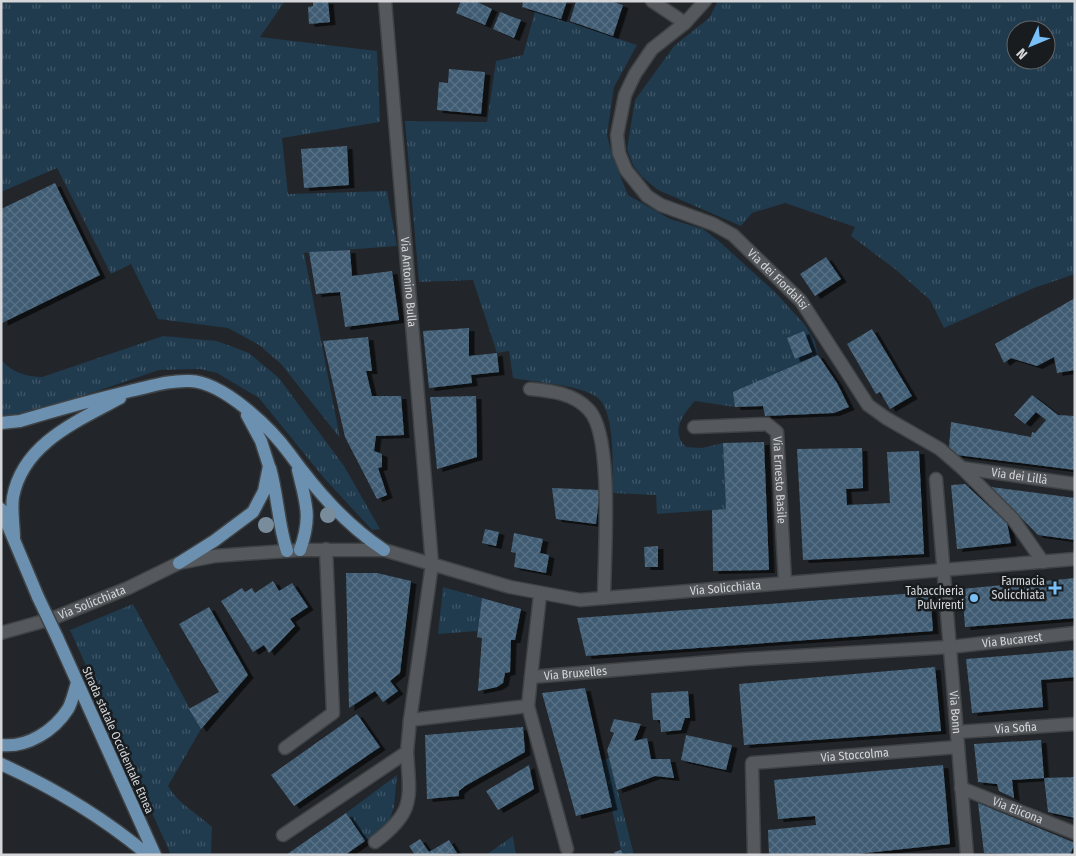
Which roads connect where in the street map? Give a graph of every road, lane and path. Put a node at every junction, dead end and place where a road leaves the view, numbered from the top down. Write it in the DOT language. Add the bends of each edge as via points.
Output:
graph roads {
  1 [pos="385,1"];
  2 [pos="652,1"];
  3 [pos="705,1"];
  4 [pos="685,23"];
  5 [pos="530,388"];
  6 [pos="133,390"];
  7 [pos="243,408"];
  8 [pos="1,423"];
  9 [pos="694,427"];
  10 [pos="270,466"];
  11 [pos="298,468"];
  12 [pos="962,468"];
  13 [pos="936,479"];
  14 [pos="1075,484"];
  15 [pos="1,509"];
  16 [pos="14,539"];
  17 [pos="326,549"];
  18 [pos="384,550"];
  19 [pos="293,551"];
  20 [pos="1075,559"];
  21 [pos="1043,562"];
  22 [pos="179,563"];
  23 [pos="432,564"];
  24 [pos="943,570"];
  25 [pos="785,582"];
  26 [pos="540,594"];
  27 [pos="604,598"];
  28 [pos="1,632"];
  29 [pos="1075,633"];
  30 [pos="950,647"];
  31 [pos="531,677"];
  32 [pos="77,683"];
  33 [pos="528,706"];
  34 [pos="410,720"];
  35 [pos="1075,724"];
  36 [pos="957,732"];
  37 [pos="1,745"];
  38 [pos="958,747"];
  39 [pos="285,748"];
  40 [pos="407,752"];
  41 [pos="1,764"];
  42 [pos="961,788"];
  43 [pos="1075,832"];
  44 [pos="283,835"];
  45 [pos="375,842"];
  46 [pos="567,850"];
  47 [pos="148,855"];
  48 [pos="155,855"];
  49 [pos="754,855"];
  50 [pos="967,855"];
  1 -- 23 [label="street, Via Antonino Bulla"];
  2 -- 4 [label="street"];
  3 -- 4 [label="street, Via dei Fiordalisi"];
  4 -- 12 [label="street, Via dei Fiordalisi" via="652,49 625,95 617,135 619,153 626,170 647,196 661,205 714,224 733,235 801,301 868,405 940,450"];
  5 -- 27 [label="street" via="579,400 591,411 597,423 605,469"];
  6 -- 7 [label="main road" via="147,385 190,381 215,388"];
  6 -- 8 [label="main road" via="20,421"];
  6 -- 16 [label="main road" via="64,428 42,445 25,467 13,497"];
  7 -- 10 [label="main road"];
  7 -- 11 [label="main road" via="272,433"];
  9 -- 25 [label="street, Via Ernesto Basile" via="767,424 777,432"];
  10 -- 19 [label="main road" via="280,530"];
  10 -- 22 [label="main road" via="264,491 253,512"];
  11 -- 18 [label="main road" via="359,533"];
  11 -- 19 [label="main road" via="308,512 307,530"];
  12 -- 14 [label="street, Via dei Lillà"];
  12 -- 21 [label="street, Via dei Fiordalisi" via="1013,520"];
  13 -- 24 [label="street, Via Bonn"];
  15 -- 16 [label="main road"];
  16 -- 32 [label="main road, Strada statale Occidentale Etnea, bridge"];
  17 -- 18 [label="street, Via Solicchiata"];
  17 -- 19 [label="street, Via Solicchiata"];
  17 -- 39 [label="street" via="333,713"];
  18 -- 23 [label="street, Via Solicchiata"];
  19 -- 22 [label="street, Via Solicchiata" via="215,556"];
  20 -- 21 [label="street, Via Solicchiata"];
  21 -- 24 [label="street, Via Solicchiata"];
  22 -- 28 [label="street, Via Solicchiata" via="51,619"];
  23 -- 26 [label="street, Via Solicchiata"];
  23 -- 34 [label="street, Via Antonino Bulla"];
  24 -- 25 [label="street, Via Solicchiata"];
  24 -- 30 [label="street, Via Bonn"];
  25 -- 27 [label="street, Via Solicchiata"];
  26 -- 27 [label="street, Via Solicchiata" via="580,600"];
  26 -- 31 [label="street"];
  29 -- 30 [label="street, Via Bucarest"];
  30 -- 31 [label="street, Via Bruxelles" via="747,659"];
  30 -- 36 [label="street, Via Bonn"];
  31 -- 33 [label="street, Via Bruxelles"];
  32 -- 37 [label="main road" via="68,708 44,734 10,746"];
  32 -- 48 [label="main road, Strada statale Occidentale Etnea"];
  33 -- 34 [label="street"];
  33 -- 46 [label="street"];
  34 -- 40 [label="street"];
  35 -- 36 [label="street, Via Sofia"];
  36 -- 38 [label="street, Via Bonn"];
  38 -- 42 [label="street, Via Bonn"];
  38 -- 49 [label="street, Via Stoccolma" via="752,763"];
  40 -- 44 [label="street"];
  40 -- 45 [label="street" via="409,784 406,812 396,826"];
  41 -- 47 [label="main road" via="65,796"];
  42 -- 43 [label="street, Via Elicona"];
  42 -- 50 [label="street, Via Bonn"];
}
